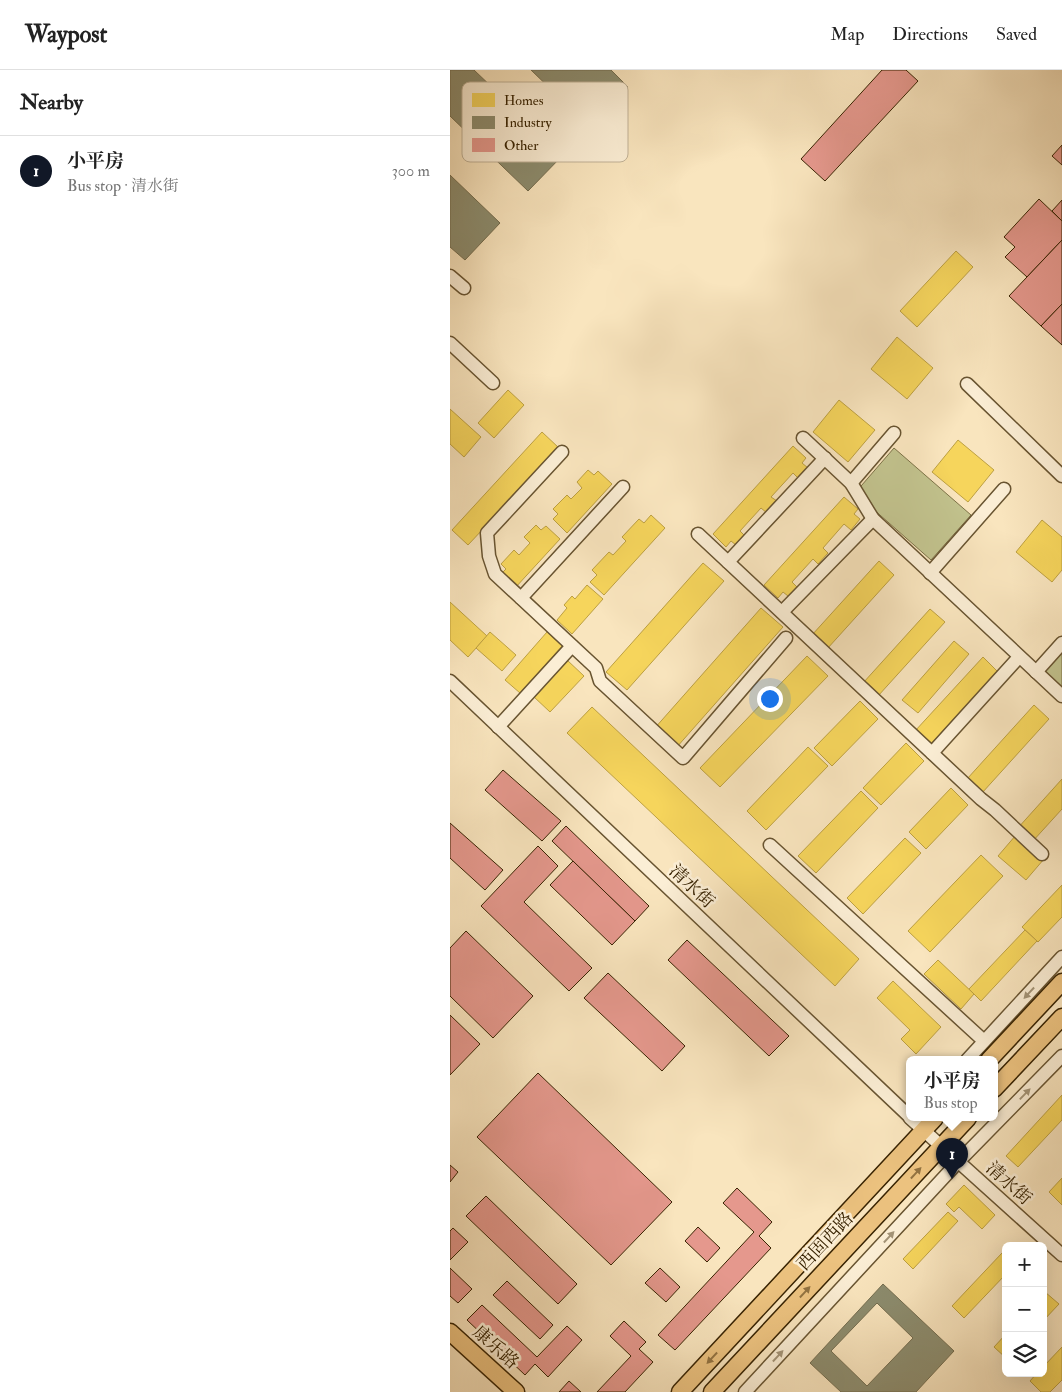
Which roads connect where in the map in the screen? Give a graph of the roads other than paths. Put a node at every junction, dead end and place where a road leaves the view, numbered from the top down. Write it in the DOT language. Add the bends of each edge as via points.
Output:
graph roads {
  1 [pos="450,276"];
  2 [pos="464,288"];
  3 [pos="450,343"];
  4 [pos="493,383"];
  5 [pos="967,384"];
  6 [pos="894,434"];
  7 [pos="803,438"];
  8 [pos="562,452"];
  9 [pos="825,458"];
  10 [pos="1062,476"];
  11 [pos="852,483"];
  12 [pos="623,487"];
  13 [pos="1004,489"];
  14 [pos="873,519"];
  15 [pos="698,534"];
  16 [pos="728,562"];
  17 [pos="930,573"];
  18 [pos="521,598"];
  19 [pos="782,612"];
  20 [pos="786,638"];
  21 [pos="1062,643"];
  22 [pos="572,646"];
  23 [pos="1019,657"];
  24 [pos="1036,672"];
  25 [pos="450,681"];
  26 [pos="1062,696"];
  27 [pos="498,727"];
  28 [pos="932,753"];
  29 [pos="770,845"];
  30 [pos="1042,854"];
  31 [pos="1062,957"];
  32 [pos="1062,982"];
  33 [pos="1062,1017"];
  34 [pos="984,1041"];
  35 [pos="971,1056"];
  36 [pos="993,1056"];
  37 [pos="1062,1056"];
  38 [pos="998,1085"];
  39 [pos="906,1113"];
  40 [pos="965,1121"];
  41 [pos="927,1124"];
  42 [pos="941,1146"];
  43 [pos="959,1161"];
  44 [pos="1062,1255"];
  45 [pos="450,1332"];
  46 [pos="516,1392"];
  47 [pos="680,1392"];
  48 [pos="712,1392"];
  49 [pos="745,1392"];
  1 -- 2 [label="street"];
  3 -- 4 [label="street"];
  5 -- 10 [label="street"];
  6 -- 11 [label="street"];
  7 -- 9 [label="street"];
  8 -- 18 [label="street" via="487,533 495,574"];
  9 -- 11 [label="street"];
  9 -- 16 [label="street"];
  11 -- 14 [label="street"];
  12 -- 18 [label="street"];
  13 -- 17 [label="street"];
  14 -- 17 [label="street"];
  14 -- 19 [label="street"];
  15 -- 16 [label="street"];
  16 -- 19 [label="street"];
  17 -- 23 [label="street"];
  18 -- 22 [label="street"];
  19 -- 28 [label="street"];
  20 -- 22 [label="street" via="683,758 600,681 596,668"];
  21 -- 24 [label="street"];
  22 -- 27 [label="street"];
  23 -- 24 [label="street"];
  23 -- 28 [label="street"];
  24 -- 26 [label="street"];
  25 -- 27 [label="street, 清水街"];
  27 -- 39 [label="street, 清水街"];
  28 -- 30 [label="street"];
  29 -- 34 [label="street"];
  31 -- 34 [label="street, one-way"];
  32 -- 36 [label="main road"];
  33 -- 38 [label="main road"];
  34 -- 35 [label="street"];
  43 -- 37 [label="street, one-way"];
  40 -- 42 [label="main road, 西固西路"];
  41 -- 42 [label="street, 清水街"];
  41 -- 47 [label="main road, 西固西路, one-way"];
  42 -- 43 [label="street, 清水街"];
  48 -- 42 [label="main road, 西固西路, one-way"];
  43 -- 44 [label="street, 清水街"];
  49 -- 43 [label="street, one-way"];
  45 -- 46 [label="main road, 康乐路"];
}
